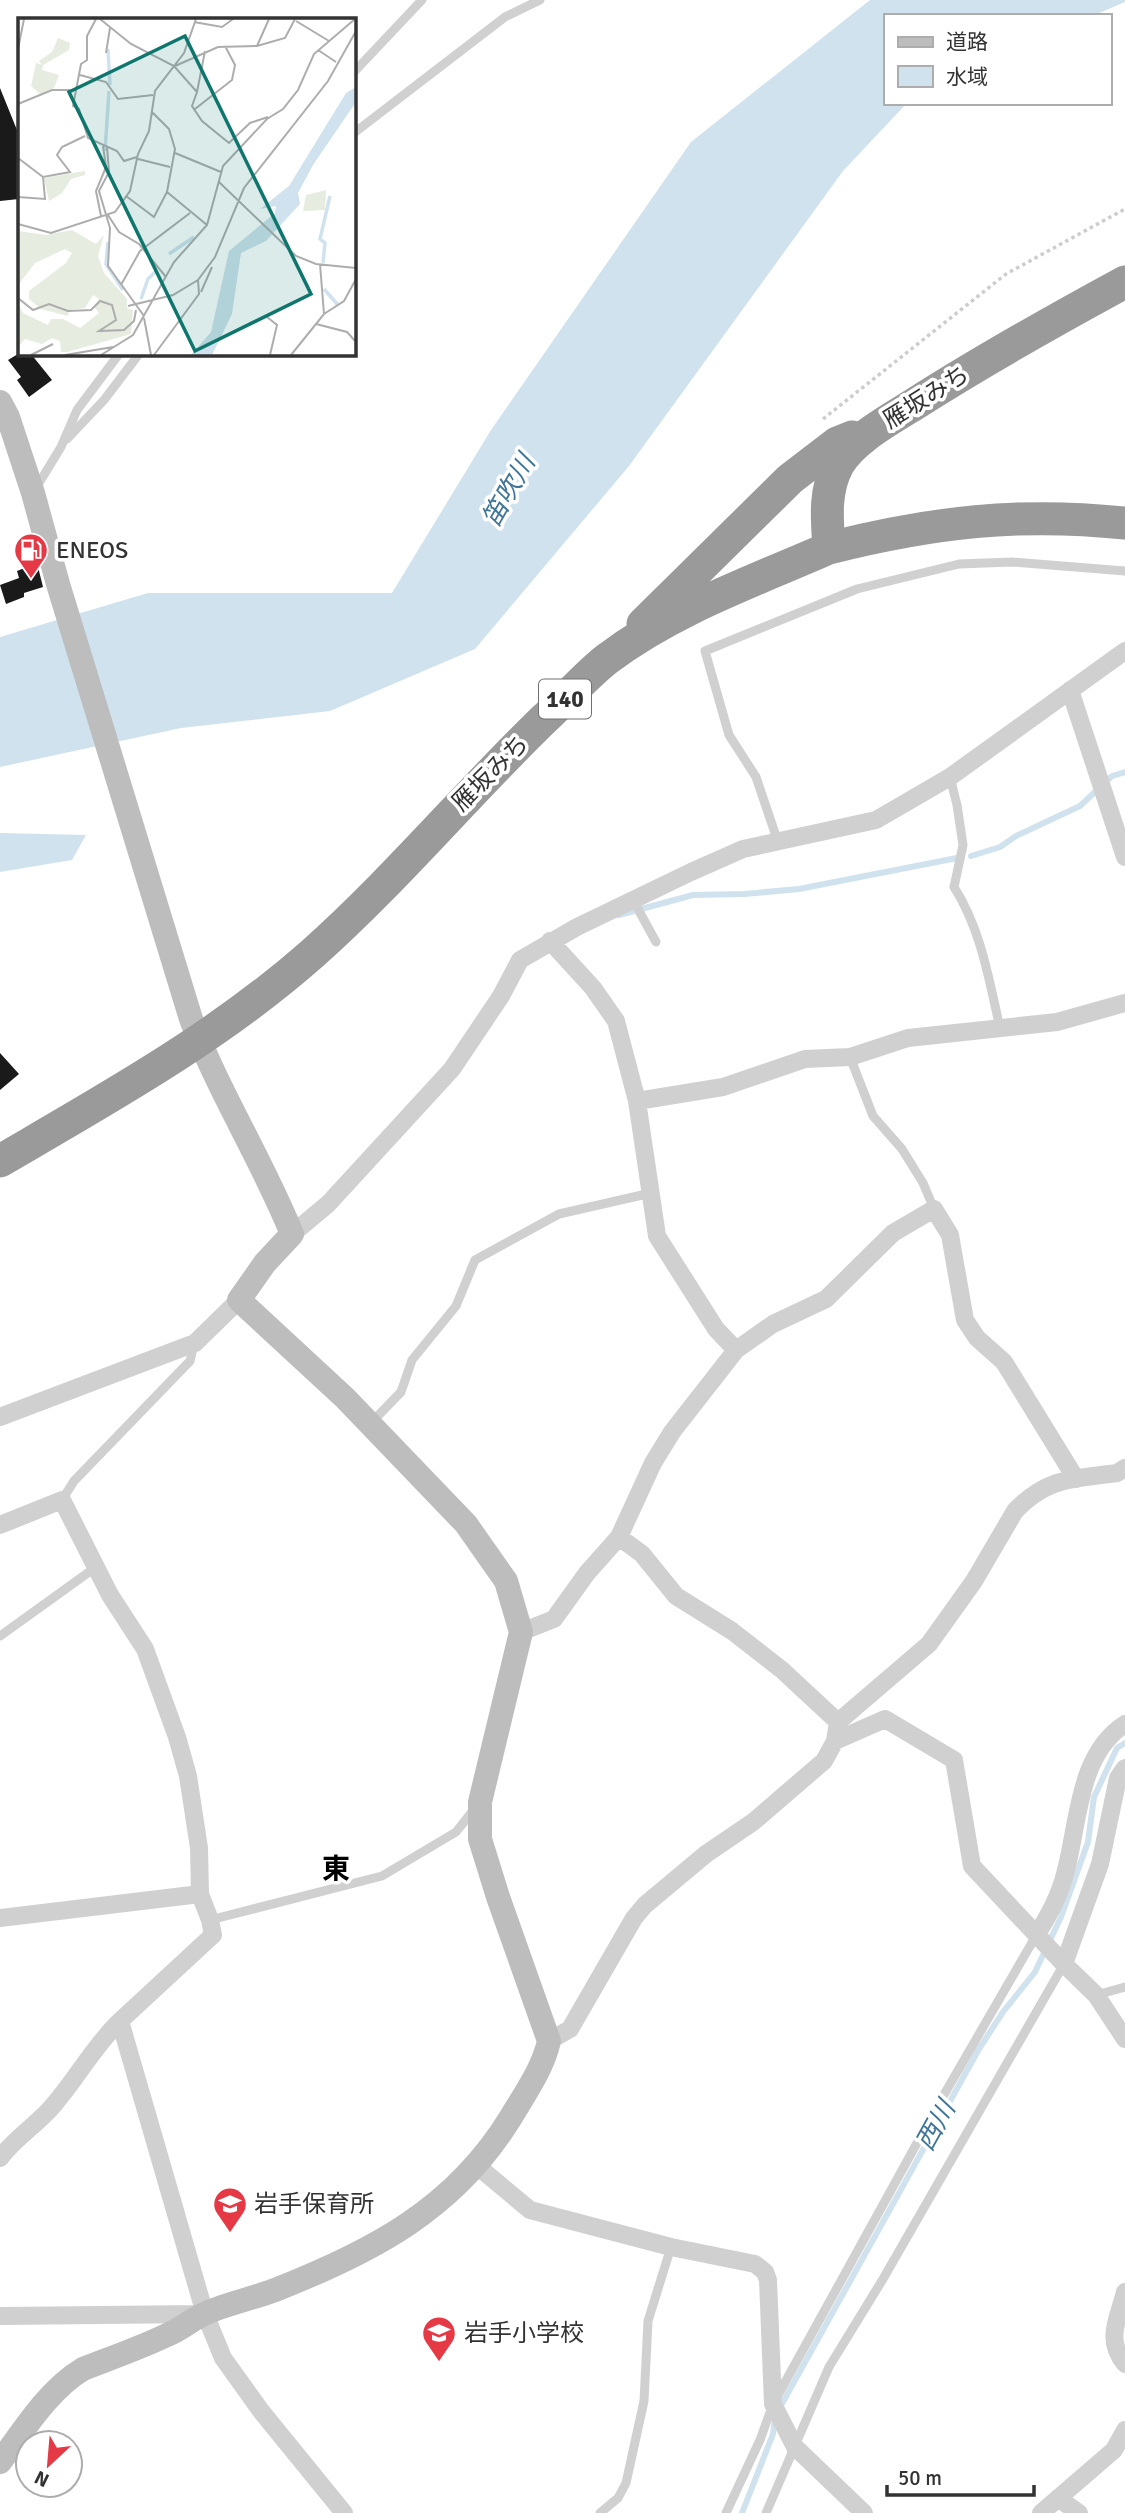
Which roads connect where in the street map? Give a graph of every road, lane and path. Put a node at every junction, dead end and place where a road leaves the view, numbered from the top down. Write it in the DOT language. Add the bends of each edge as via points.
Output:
graph roads {
  1 [pos="422,0"];
  2 [pos="540,0"];
  3 [pos="355,71"];
  4 [pos="355,132"];
  5 [pos="1125,209"];
  6 [pos="1125,282"];
  7 [pos="118,355"];
  8 [pos="138,355"];
  9 [pos="0,402"];
  10 [pos="816,425"];
  11 [pos="876,428"];
  12 [pos="62,446"];
  13 [pos="33,493"];
  14 [pos="1125,523"];
  15 [pos="829,548"];
  16 [pos="1125,571"];
  17 [pos="1125,651"];
  18 [pos="606,660"];
  19 [pos="1070,690"];
  20 [pos="950,777"];
  21 [pos="778,842"];
  22 [pos="1125,857"];
  23 [pos="633,900"];
  24 [pos="550,941"];
  25 [pos="656,942"];
  26 [pos="1125,1003"];
  27 [pos="195,1030"];
  28 [pos="1000,1030"];
  29 [pos="850,1057"];
  30 [pos="637,1101"];
  31 [pos="0,1161"];
  32 [pos="651,1192"];
  33 [pos="934,1209"];
  34 [pos="292,1234"];
  35 [pos="239,1300"];
  36 [pos="195,1343"];
  37 [pos="736,1350"];
  38 [pos="0,1417"];
  39 [pos="370,1424"];
  40 [pos="1125,1468"];
  41 [pos="1076,1479"];
  42 [pos="62,1500"];
  43 [pos="0,1525"];
  44 [pos="620,1537"];
  45 [pos="96,1567"];
  46 [pos="521,1632"];
  47 [pos="0,1636"];
  48 [pos="838,1722"];
  49 [pos="1125,1724"];
  50 [pos="835,1741"];
  51 [pos="1125,1768"];
  52 [pos="480,1802"];
  53 [pos="200,1894"];
  54 [pos="0,1918"];
  55 [pos="210,1920"];
  56 [pos="1037,1934"];
  57 [pos="1064,1964"];
  58 [pos="1125,1987"];
  59 [pos="1096,1995"];
  60 [pos="120,2021"];
  61 [pos="1125,2039"];
  62 [pos="549,2041"];
  63 [pos="0,2158"];
  64 [pos="476,2165"];
  65 [pos="671,2247"];
  66 [pos="1125,2292"];
  67 [pos="205,2314"];
  68 [pos="0,2316"];
  69 [pos="1125,2364"];
  70 [pos="773,2404"];
  71 [pos="1125,2430"];
  72 [pos="795,2447"];
  73 [pos="0,2462"];
  74 [pos="1058,2498"];
  75 [pos="344,2513"];
  76 [pos="600,2513"];
  77 [pos="726,2513"];
  78 [pos="766,2513"];
  79 [pos="864,2513"];
  80 [pos="1041,2513"];
  81 [pos="1079,2513"];
  1 -- 3 [label="lane"];
  2 -- 4 [label="lane" via="505,17"];
  5 -- 10 [label="path" via="1006,274"];
  6 -- 11 [label="highway, 雁坂みち"];
  7 -- 12 [label="lane" via="77,410"];
  8 -- 12 [label="lane"];
  9 -- 13 [label="street"];
  11 -- 15 [label="highway, 雁坂みち" via="839,463 829,488"];
  11 -- 18 [label="highway" via="837,443 790,479"];
  12 -- 13 [label="lane"];
  13 -- 27 [label="street"];
  14 -- 15 [label="highway, 140" via="1017,517 887,533"];
  15 -- 18 [label="highway, 雁坂みち / 140" via="714,598"];
  16 -- 21 [label="lane" via="1012,562 959,564 857,589 705,651 729,735 756,777"];
  17 -- 19 [label="street"];
  18 -- 27 [label="highway, 雁坂みち / 140" via="357,911 266,992"];
  19 -- 20 [label="street"];
  19 -- 22 [label="street"];
  20 -- 21 [label="street" via="876,820"];
  20 -- 28 [label="lane" via="963,845 954,887 967,907 985,961"];
  21 -- 23 [label="street" via="743,849"];
  23 -- 24 [label="street"];
  23 -- 25 [label="lane"];
  24 -- 30 [label="street" via="616,1021"];
  24 -- 34 [label="street" via="520,960 452,1069 328,1205"];
  26 -- 28 [label="street" via="1057,1022"];
  27 -- 31 [label="highway, 雁坂みち / 140" via="121,1091"];
  27 -- 34 [label="street"];
  28 -- 29 [label="street" via="908,1038"];
  29 -- 30 [label="street" via="805,1059 723,1087"];
  29 -- 33 [label="lane" via="873,1116 902,1149"];
  30 -- 32 [label="street"];
  32 -- 37 [label="street" via="657,1236 716,1329"];
  32 -- 39 [label="lane" via="559,1214 475,1259 456,1306 412,1360 401,1392"];
  33 -- 37 [label="street" via="893,1233 826,1299 773,1324"];
  33 -- 41 [label="street" via="950,1235 965,1320 1004,1362"];
  34 -- 35 [label="street"];
  35 -- 36 [label="street"];
  35 -- 39 [label="street"];
  36 -- 38 [label="street"];
  36 -- 42 [label="lane" via="190,1360 74,1480"];
  37 -- 44 [label="street" via="672,1432"];
  39 -- 46 [label="street" via="466,1524 493,1560 506,1581"];
  40 -- 41 [label="street"];
  41 -- 48 [label="street" via="1052,1483 1015,1511 974,1581 929,1644"];
  42 -- 43 [label="street"];
  42 -- 45 [label="street"];
  44 -- 46 [label="street" via="554,1619"];
  44 -- 48 [label="street" via="642,1554 676,1596 732,1631"];
  45 -- 47 [label="lane"];
  45 -- 53 [label="street" via="145,1649 177,1738 200,1848"];
  46 -- 52 [label="street"];
  48 -- 50 [label="street"];
  49 -- 56 [label="street" via="1111,1734 1083,1787 1064,1879"];
  50 -- 56 [label="street" via="884,1719 954,1760 972,1866"];
  50 -- 62 [label="street" via="824,1761 754,1822 706,1854 645,1905 570,2029"];
  51 -- 57 [label="street" via="1118,1778 1100,1864"];
  52 -- 55 [label="lane" via="456,1832 382,1876"];
  52 -- 62 [label="street" via="480,1839"];
  53 -- 54 [label="street"];
  53 -- 55 [label="street"];
  55 -- 60 [label="street" via="213,1935"];
  56 -- 57 [label="street"];
  56 -- 70 [label="lane"];
  57 -- 59 [label="street"];
  57 -- 72 [label="lane" via="829,2367"];
  58 -- 59 [label="lane"];
  59 -- 61 [label="street"];
  60 -- 63 [label="street" via="51,2108"];
  60 -- 67 [label="street"];
  62 -- 64 [label="street" via="545,2059 519,2104"];
  64 -- 65 [label="street" via="530,2210"];
  64 -- 67 [label="street" via="393,2236 274,2291"];
  65 -- 70 [label="street" via="755,2264 765,2272"];
  65 -- 76 [label="lane" via="648,2321 644,2401 626,2483 618,2498"];
  66 -- 69 [label="street" via="1112,2339"];
  67 -- 68 [label="street"];
  67 -- 73 [label="street" via="169,2335 72,2376"];
  67 -- 75 [label="street" via="223,2358"];
  70 -- 72 [label="street"];
  70 -- 77 [label="lane"];
  71 -- 74 [label="street" via="1114,2450"];
  72 -- 78 [label="lane"];
  72 -- 79 [label="street"];
  74 -- 80 [label="street"];
  74 -- 81 [label="street"];
}
